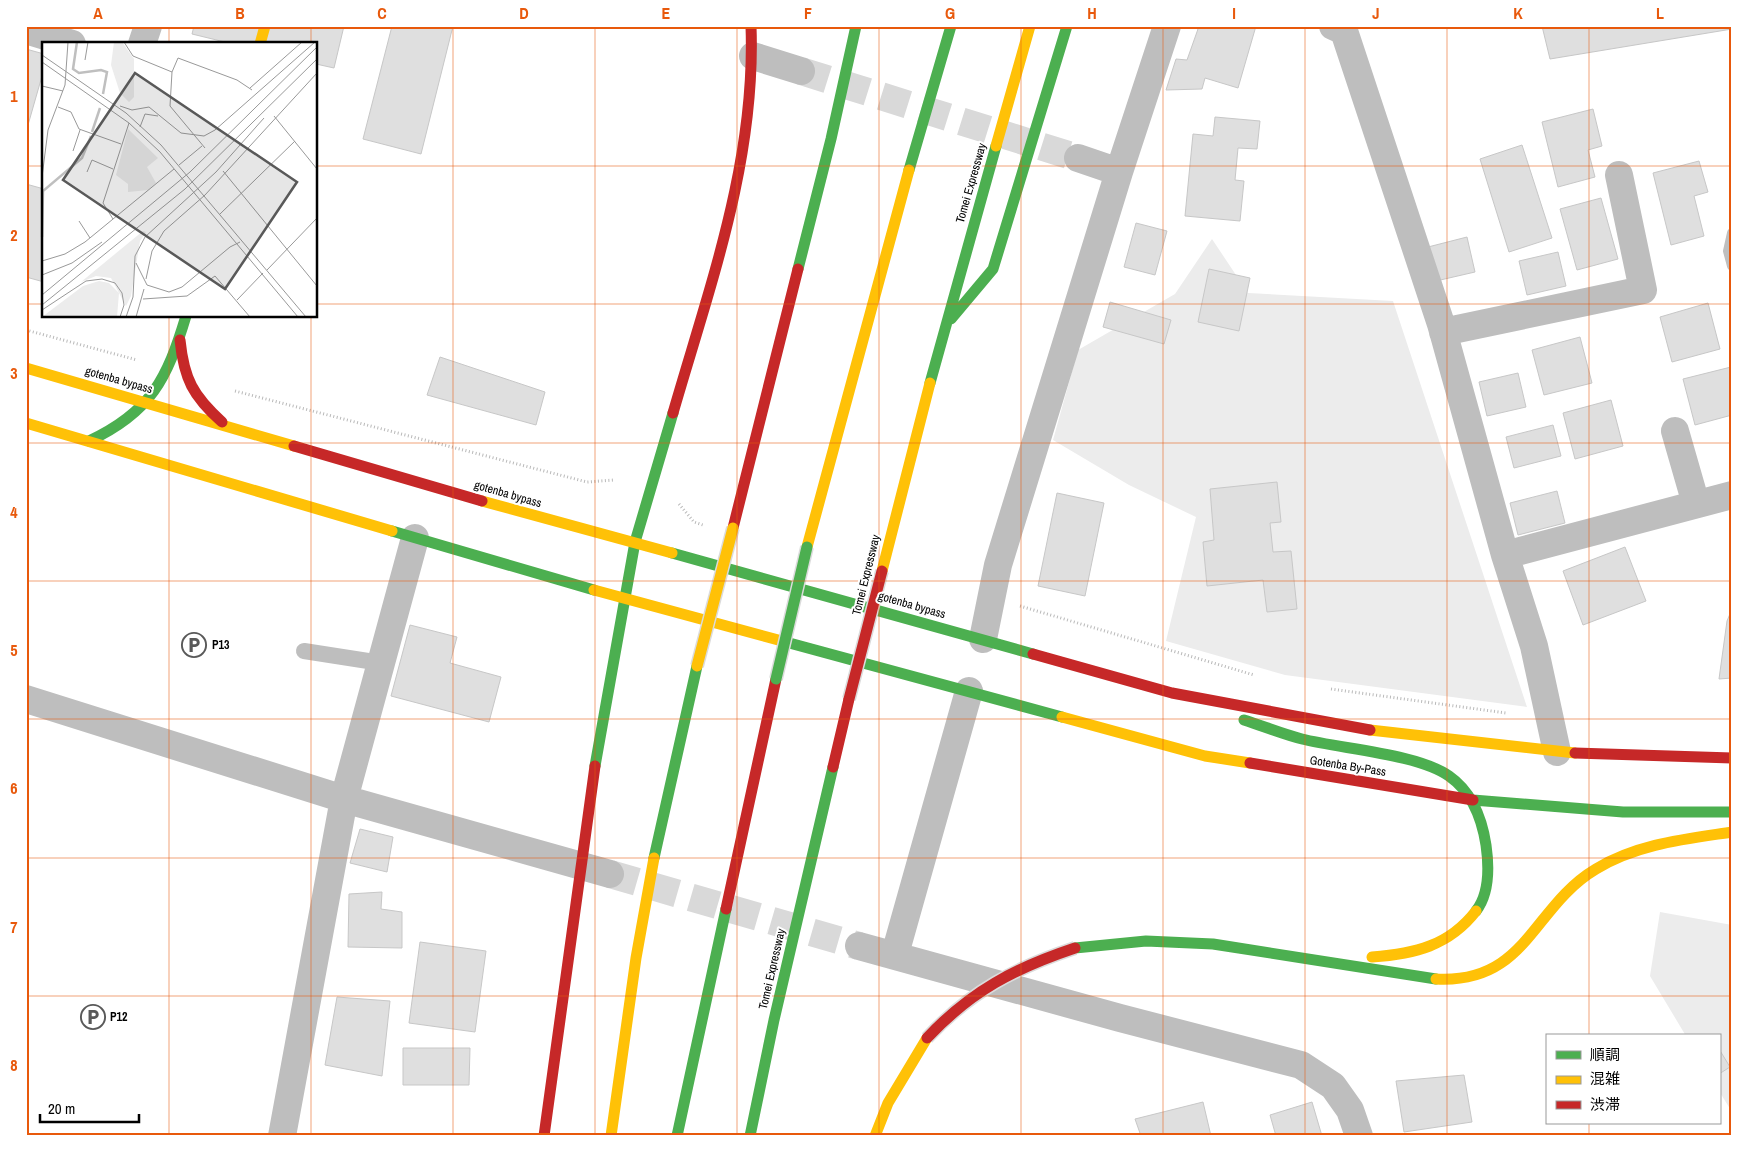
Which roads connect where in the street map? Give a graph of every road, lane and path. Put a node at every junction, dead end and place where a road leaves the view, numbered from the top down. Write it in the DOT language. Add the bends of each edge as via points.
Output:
graph roads {
  1 [pos="148,26"];
  2 [pos="265,26"];
  3 [pos="751,26"];
  4 [pos="856,26"];
  5 [pos="951,26"];
  6 [pos="1030,26"];
  7 [pos="1067,26"];
  8 [pos="1167,26"];
  9 [pos="1333,26"];
  10 [pos="26,30"];
  11 [pos="65,42"];
  12 [pos="143,42"];
  13 [pos="261,42"];
  14 [pos="753,56"];
  15 [pos="801,70"];
  16 [pos="1078,158"];
  17 [pos="1119,172"];
  18 [pos="1619,175"];
  19 [pos="185,318"];
  20 [pos="944,327"];
  21 [pos="26,330"];
  22 [pos="1443,332"];
  23 [pos="180,338"];
  24 [pos="26,368"];
  25 [pos="167,369"];
  26 [pos="185,378"];
  27 [pos="148,402"];
  28 [pos="26,423"];
  29 [pos="225,426"];
  30 [pos="1675,431"];
  31 [pos="89,441"];
  32 [pos="614,480"];
  33 [pos="1732,495"];
  34 [pos="1696,504"];
  35 [pos="414,538"];
  36 [pos="635,542"];
  37 [pos="1505,555"];
  38 [pos="624,596"];
  39 [pos="1019,606"];
  40 [pos="983,639"];
  41 [pos="304,651"];
  42 [pos="381,663"];
  43 [pos="1261,676"];
  44 [pos="1328,688"];
  45 [pos="969,691"];
  46 [pos="1172,693"];
  47 [pos="26,699"];
  48 [pos="1550,719"];
  49 [pos="1557,752"];
  50 [pos="1732,758"];
  51 [pos="344,800"];
  52 [pos="1472,800"];
  53 [pos="1732,812"];
  54 [pos="1732,832"];
  55 [pos="581,867"];
  56 [pos="610,874"];
  57 [pos="859,946"];
  58 [pos="895,954"];
  59 [pos="1298,956"];
  60 [pos="282,1136"];
  61 [pos="544,1136"];
  62 [pos="611,1136"];
  63 [pos="677,1136"];
  64 [pos="750,1136"];
  65 [pos="875,1136"];
  66 [pos="1358,1136"];
  1 -- 12 [label="street"];
  2 -- 13 [label="main road"];
  3 -- 14 [label="main road"];
  4 -- 62 [label="main road, bridge" via="831,139 697,666 660,825 636,958"];
  5 -- 63 [label="main road, bridge" via="882,265 807,547"];
  6 -- 20 [label="main road, Tomei Expressway"];
  7 -- 20 [label="main road" via="993,269"];
  8 -- 17 [label="street"];
  9 -- 22 [label="street" via="1344,31"];
  10 -- 11 [label="street"];
  14 -- 15 [label="street"];
  14 -- 36 [label="main road" via="750,126 736,197"];
  16 -- 17 [label="street"];
  17 -- 40 [label="street" via="998,565"];
  18 -- 22 [label="street" via="1643,290"];
  19 -- 23 [label="main road"];
  20 -- 64 [label="main road, Tomei Expressway, bridge" via="849,699"];
  21 -- 25 [label="path"];
  22 -- 37 [label="street"];
  23 -- 25 [label="main road"];
  23 -- 26 [label="main road"];
  24 -- 27 [label="main road, gotenba bypass"];
  25 -- 27 [label="main road"];
  26 -- 29 [label="main road" via="203,406"];
  26 -- 32 [label="path" via="587,482"];
  27 -- 29 [label="main road, gotenba bypass"];
  27 -- 31 [label="main road" via="129,421"];
  28 -- 31 [label="main road"];
  29 -- 36 [label="main road, gotenba bypass" via="553,522"];
  30 -- 34 [label="street"];
  31 -- 35 [label="main road"];
  33 -- 34 [label="street"];
  34 -- 37 [label="street"];
  35 -- 38 [label="main road"];
  35 -- 42 [label="street"];
  36 -- 38 [label="main road"];
  36 -- 40 [label="main road, gotenba bypass"];
  37 -- 48 [label="street" via="1534,646"];
  38 -- 45 [label="main road"];
  38 -- 55 [label="main road"];
  39 -- 43 [label="path"];
  40 -- 46 [label="main road"];
  41 -- 42 [label="lane"];
  42 -- 51 [label="street"];
  44 -- 48 [label="path"];
  45 -- 52 [label="main road, Gotenba By-Pass" via="1205,756"];
  45 -- 58 [label="street"];
  46 -- 49 [label="main road" via="1390,734"];
  46 -- 52 [label="main road" via="1301,739 1429,764 1461,784"];
  47 -- 51 [label="street"];
  48 -- 49 [label="street"];
  49 -- 50 [label="main road"];
  51 -- 55 [label="street"];
  51 -- 60 [label="street"];
  52 -- 53 [label="main road, Gotenba By-Pass" via="1623,812"];
  52 -- 59 [label="main road" via="1486,840 1489,881 1482,902 1458,932 1424,951 1406,955"];
  54 -- 59 [label="main road" via="1643,848 1600,866 1562,895 1520,950 1503,964 1483,973 1443,979"];
  55 -- 56 [label="street"];
  55 -- 61 [label="main road"];
  57 -- 58 [label="street"];
  58 -- 66 [label="street" via="1301,1066 1333,1086 1350,1110"];
  59 -- 65 [label="main road, bridge" via="1240,945 1152,939 1114,941 1039,959 972,994 947,1015 927,1038 888,1103"];
}
